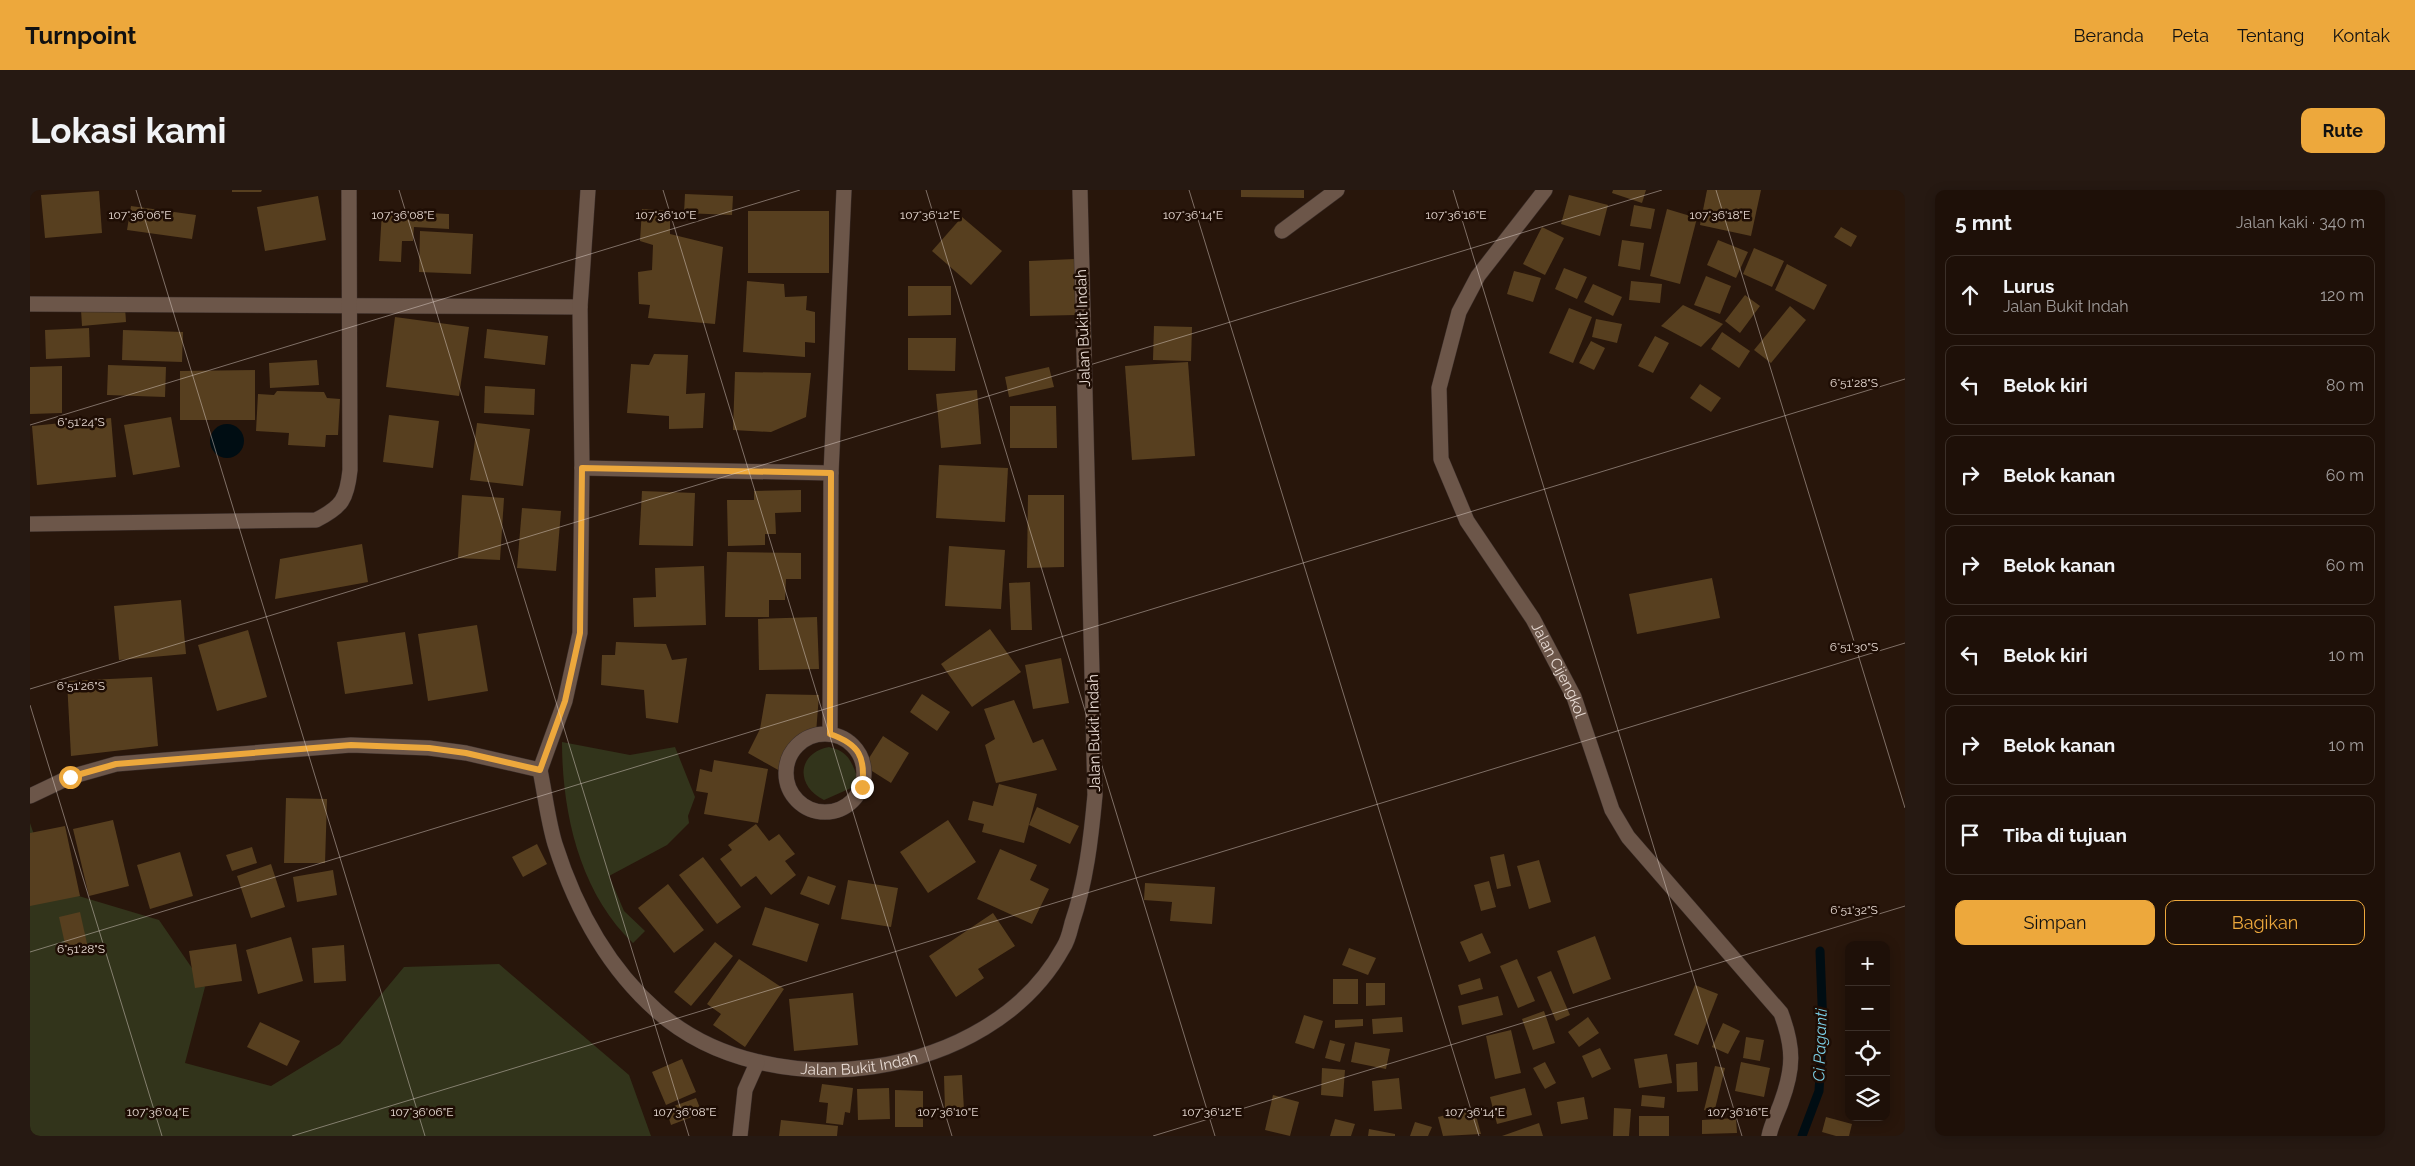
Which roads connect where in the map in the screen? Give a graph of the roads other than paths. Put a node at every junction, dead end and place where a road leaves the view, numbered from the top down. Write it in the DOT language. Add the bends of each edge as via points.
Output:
graph roads {
  1 [pos="349,190"];
  2 [pos="588,190"];
  3 [pos="844,190"];
  4 [pos="1080,190"];
  5 [pos="1337,190"];
  6 [pos="1545,190"];
  7 [pos="1282,231"];
  8 [pos="30,304"];
  9 [pos="348,306"];
  10 [pos="580,307"];
  11 [pos="582,468"];
  12 [pos="831,473"];
  13 [pos="30,524"];
  14 [pos="830,734"];
  15 [pos="540,770"];
  16 [pos="31,795"];
  17 [pos="757,1063"];
  18 [pos="740,1136"];
  19 [pos="1770,1136"];
  1 -- 9 [label="street"];
  2 -- 10 [label="street"];
  3 -- 12 [label="street"];
  4 -- 17 [label="street, Jalan Bukit Indah" via="1095,795 1086,869 1064,947 1044,978 1018,1004 982,1031 929,1054 880,1066 813,1071"];
  5 -- 7 [label="street"];
  6 -- 19 [label="street, Jalan Cijengkol" via="1478,276 1460,312 1439,388 1441,460 1467,521 1532,619 1574,697 1612,810 1624,830 1782,1013 1790,1035 1792,1059 1789,1082"];
  8 -- 9 [label="street"];
  9 -- 10 [label="street"];
  9 -- 13 [label="street" via="350,470 347,493 336,510 316,520"];
  10 -- 11 [label="street"];
  11 -- 12 [label="street"];
  11 -- 15 [label="street" via="580,633 565,701"];
  12 -- 14 [label="street"];
  14 -- 14 [label="street" via="847,740 859,752 864,769 862,787 853,802 838,811 820,812 804,807 791,794 786,778 788,760 797,745 805,740"];
  15 -- 16 [label="street" via="429,748 351,745 116,764 70,777"];
  15 -- 17 [label="street, Jalan Bukit Indah" via="555,843 590,928 608,956 656,1011 678,1028"];
  17 -- 18 [label="street" via="745,1090"];
}
